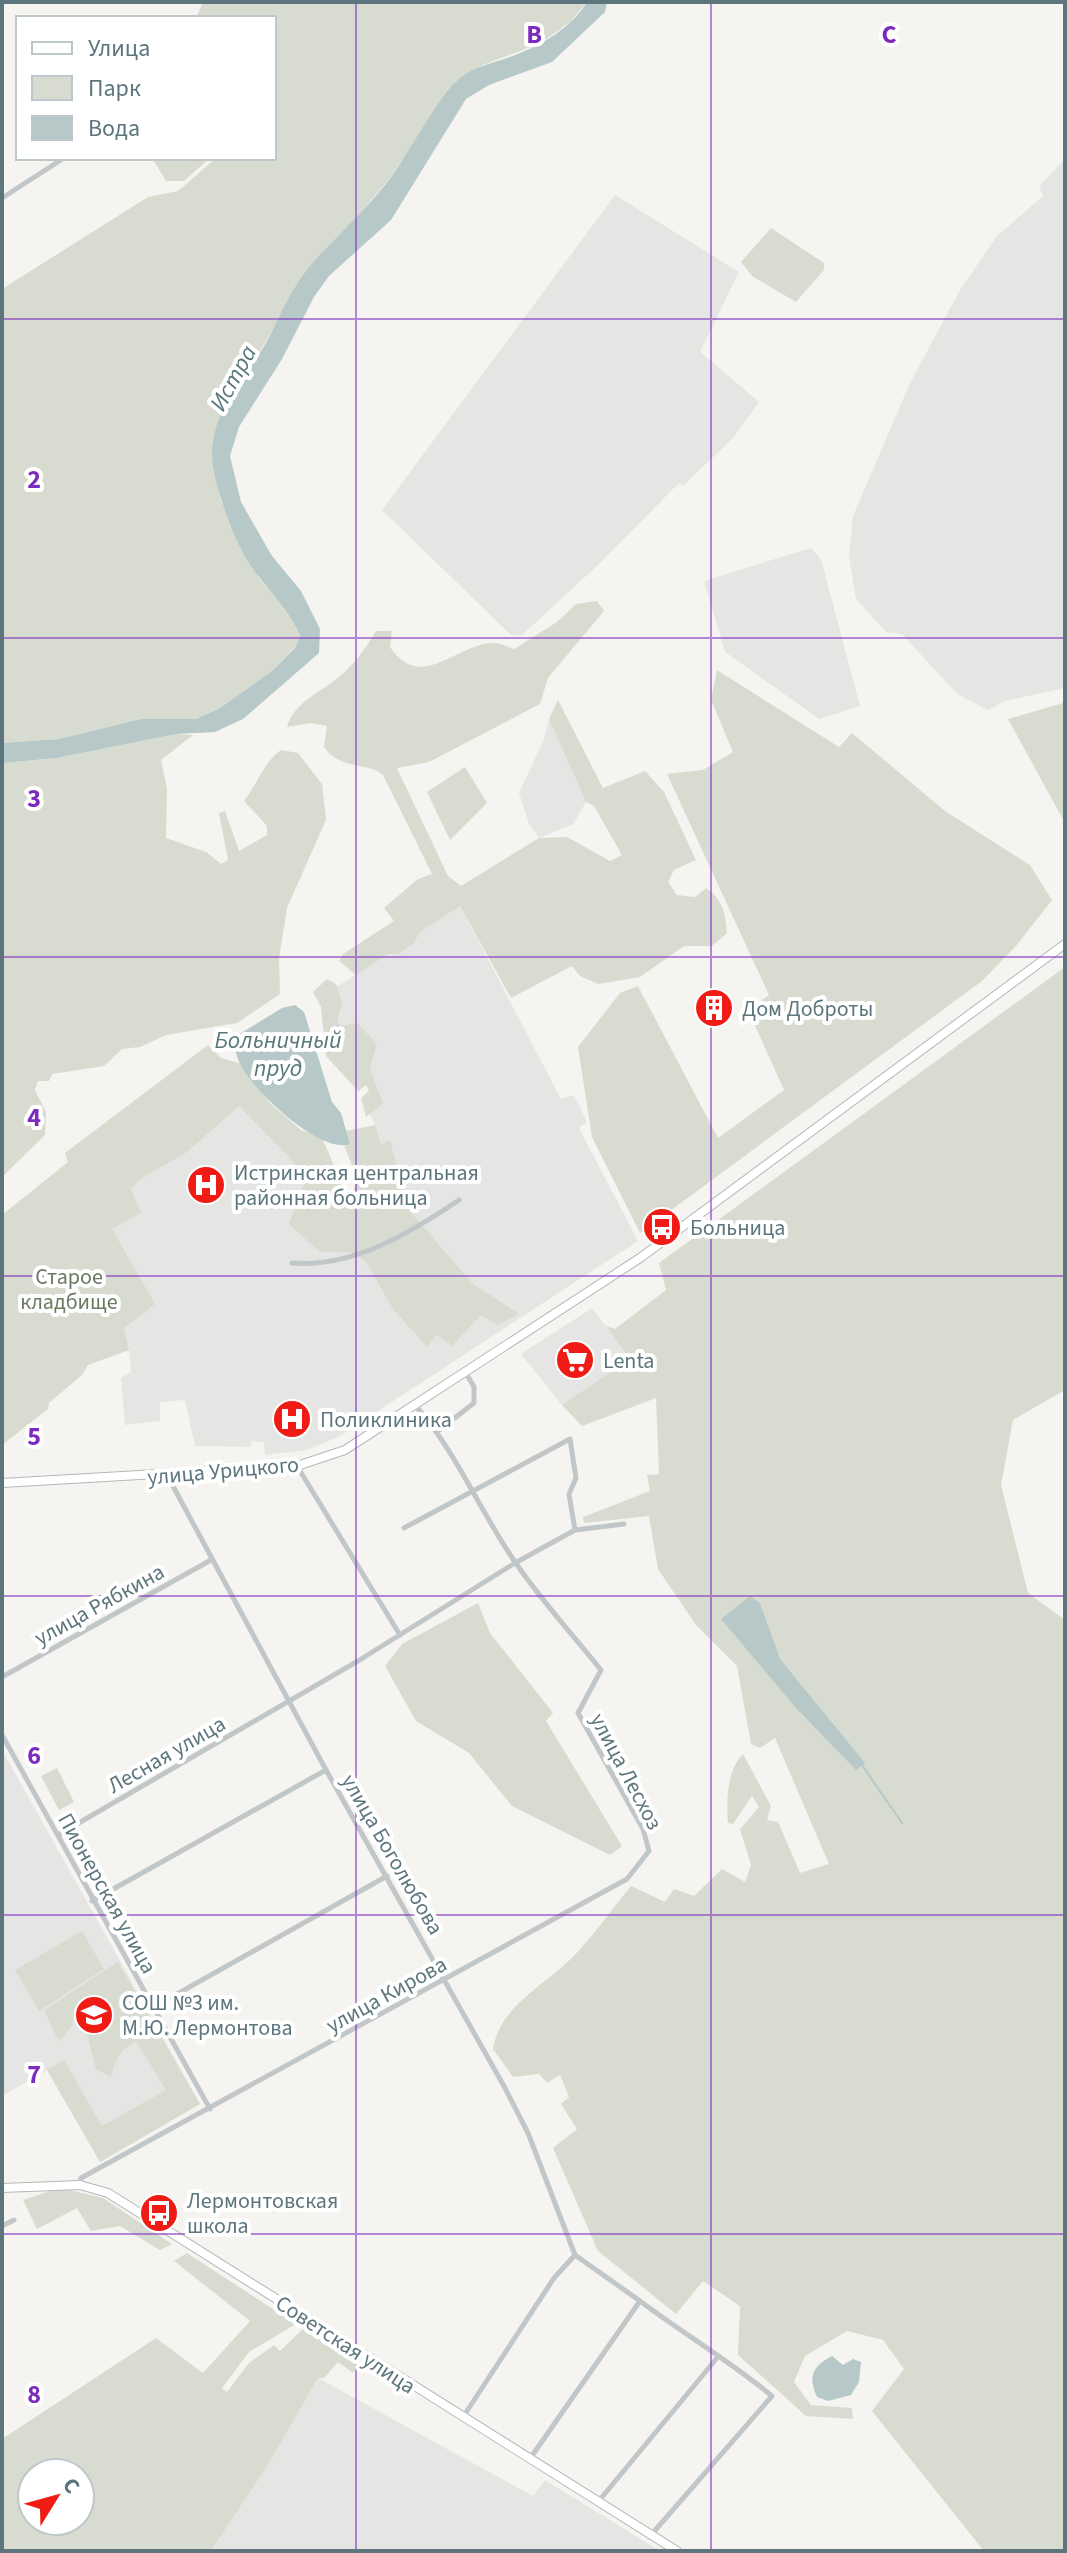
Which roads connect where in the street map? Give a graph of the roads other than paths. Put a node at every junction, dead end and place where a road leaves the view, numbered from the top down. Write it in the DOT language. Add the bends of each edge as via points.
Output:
graph roads {
  1 [pos="61,160"];
  2 [pos="2,198"];
  3 [pos="1065,944"];
  4 [pos="459,1200"];
  5 [pos="292,1263"];
  6 [pos="466,1373"];
  7 [pos="415,1405"];
  8 [pos="438,1431"];
  9 [pos="297,1466"];
  10 [pos="167,1475"];
  11 [pos="2,1483"];
  12 [pos="469,1490"];
  13 [pos="624,1524"];
  14 [pos="404,1528"];
  15 [pos="575,1530"];
  16 [pos="211,1560"];
  17 [pos="515,1563"];
  18 [pos="400,1635"];
  19 [pos="2,1677"];
  20 [pos="289,1701"];
  21 [pos="2,1735"];
  22 [pos="326,1770"];
  23 [pos="58,1835"];
  24 [pos="387,1876"];
  25 [pos="627,1879"];
  26 [pos="92,1901"];
  27 [pos="446,1979"];
  28 [pos="154,2007"];
  29 [pos="210,2109"];
  30 [pos="80,2185"];
  31 [pos="2,2188"];
  32 [pos="14,2220"];
  33 [pos="2,2226"];
  34 [pos="575,2255"];
  35 [pos="640,2301"];
  36 [pos="717,2358"];
  37 [pos="462,2417"];
  38 [pos="529,2460"];
  39 [pos="597,2504"];
  40 [pos="651,2536"];
  41 [pos="677,2551"];
  1 -- 2 [label="street"];
  3 -- 6 [label="street, улица Урицкого" via="640,1258"];
  4 -- 5 [label="street" via="362,1255"];
  6 -- 7 [label="street, улица Урицкого"];
  6 -- 8 [label="street" via="474,1387 474,1403"];
  7 -- 8 [label="street"];
  7 -- 9 [label="street, улица Урицкого" via="345,1450"];
  8 -- 12 [label="street"];
  9 -- 10 [label="street, улица Урицкого"];
  9 -- 18 [label="street"];
  10 -- 11 [label="street, улица Урицкого"];
  10 -- 16 [label="street, улица Боголюбова"];
  12 -- 14 [label="street"];
  12 -- 15 [label="street" via="570,1439 576,1478 569,1494"];
  12 -- 17 [label="street"];
  13 -- 15 [label="street"];
  15 -- 17 [label="street, Лесная улица"];
  16 -- 19 [label="street, улица Рябкина"];
  16 -- 20 [label="street, улица Боголюбова"];
  17 -- 18 [label="street, Лесная улица"];
  17 -- 25 [label="street, улица Лесхоз" via="601,1670 578,1713 643,1829 649,1851"];
  18 -- 20 [label="street, Лесная улица"];
  20 -- 22 [label="street, улица Боголюбова"];
  20 -- 23 [label="street, Лесная улица"];
  21 -- 23 [label="street, Пионерская улица"];
  22 -- 24 [label="street, улица Боголюбова"];
  22 -- 26 [label="street"];
  23 -- 26 [label="street, Пионерская улица"];
  24 -- 27 [label="street, улица Боголюбова"];
  24 -- 28 [label="street"];
  25 -- 27 [label="street, улица Кирова"];
  26 -- 28 [label="street, Пионерская улица"];
  27 -- 29 [label="street, улица Кирова"];
  27 -- 34 [label="street, улица Боголюбова" via="528,2133"];
  28 -- 29 [label="street, Пионерская улица"];
  29 -- 30 [label="street, улица Кирова" via="102,2165 81,2178"];
  30 -- 31 [label="street, Советская улица"];
  30 -- 37 [label="street, Советская улица" via="108,2193 152,2219"];
  32 -- 33 [label="street"];
  34 -- 35 [label="street"];
  34 -- 37 [label="street" via="554,2278"];
  35 -- 36 [label="street"];
  35 -- 38 [label="street"];
  36 -- 39 [label="street"];
  36 -- 40 [label="street" via="772,2396"];
  37 -- 38 [label="street, Советская улица"];
  38 -- 39 [label="street, Советская улица"];
  39 -- 40 [label="street, Советская улица"];
  40 -- 41 [label="street, Советская улица"];
}
